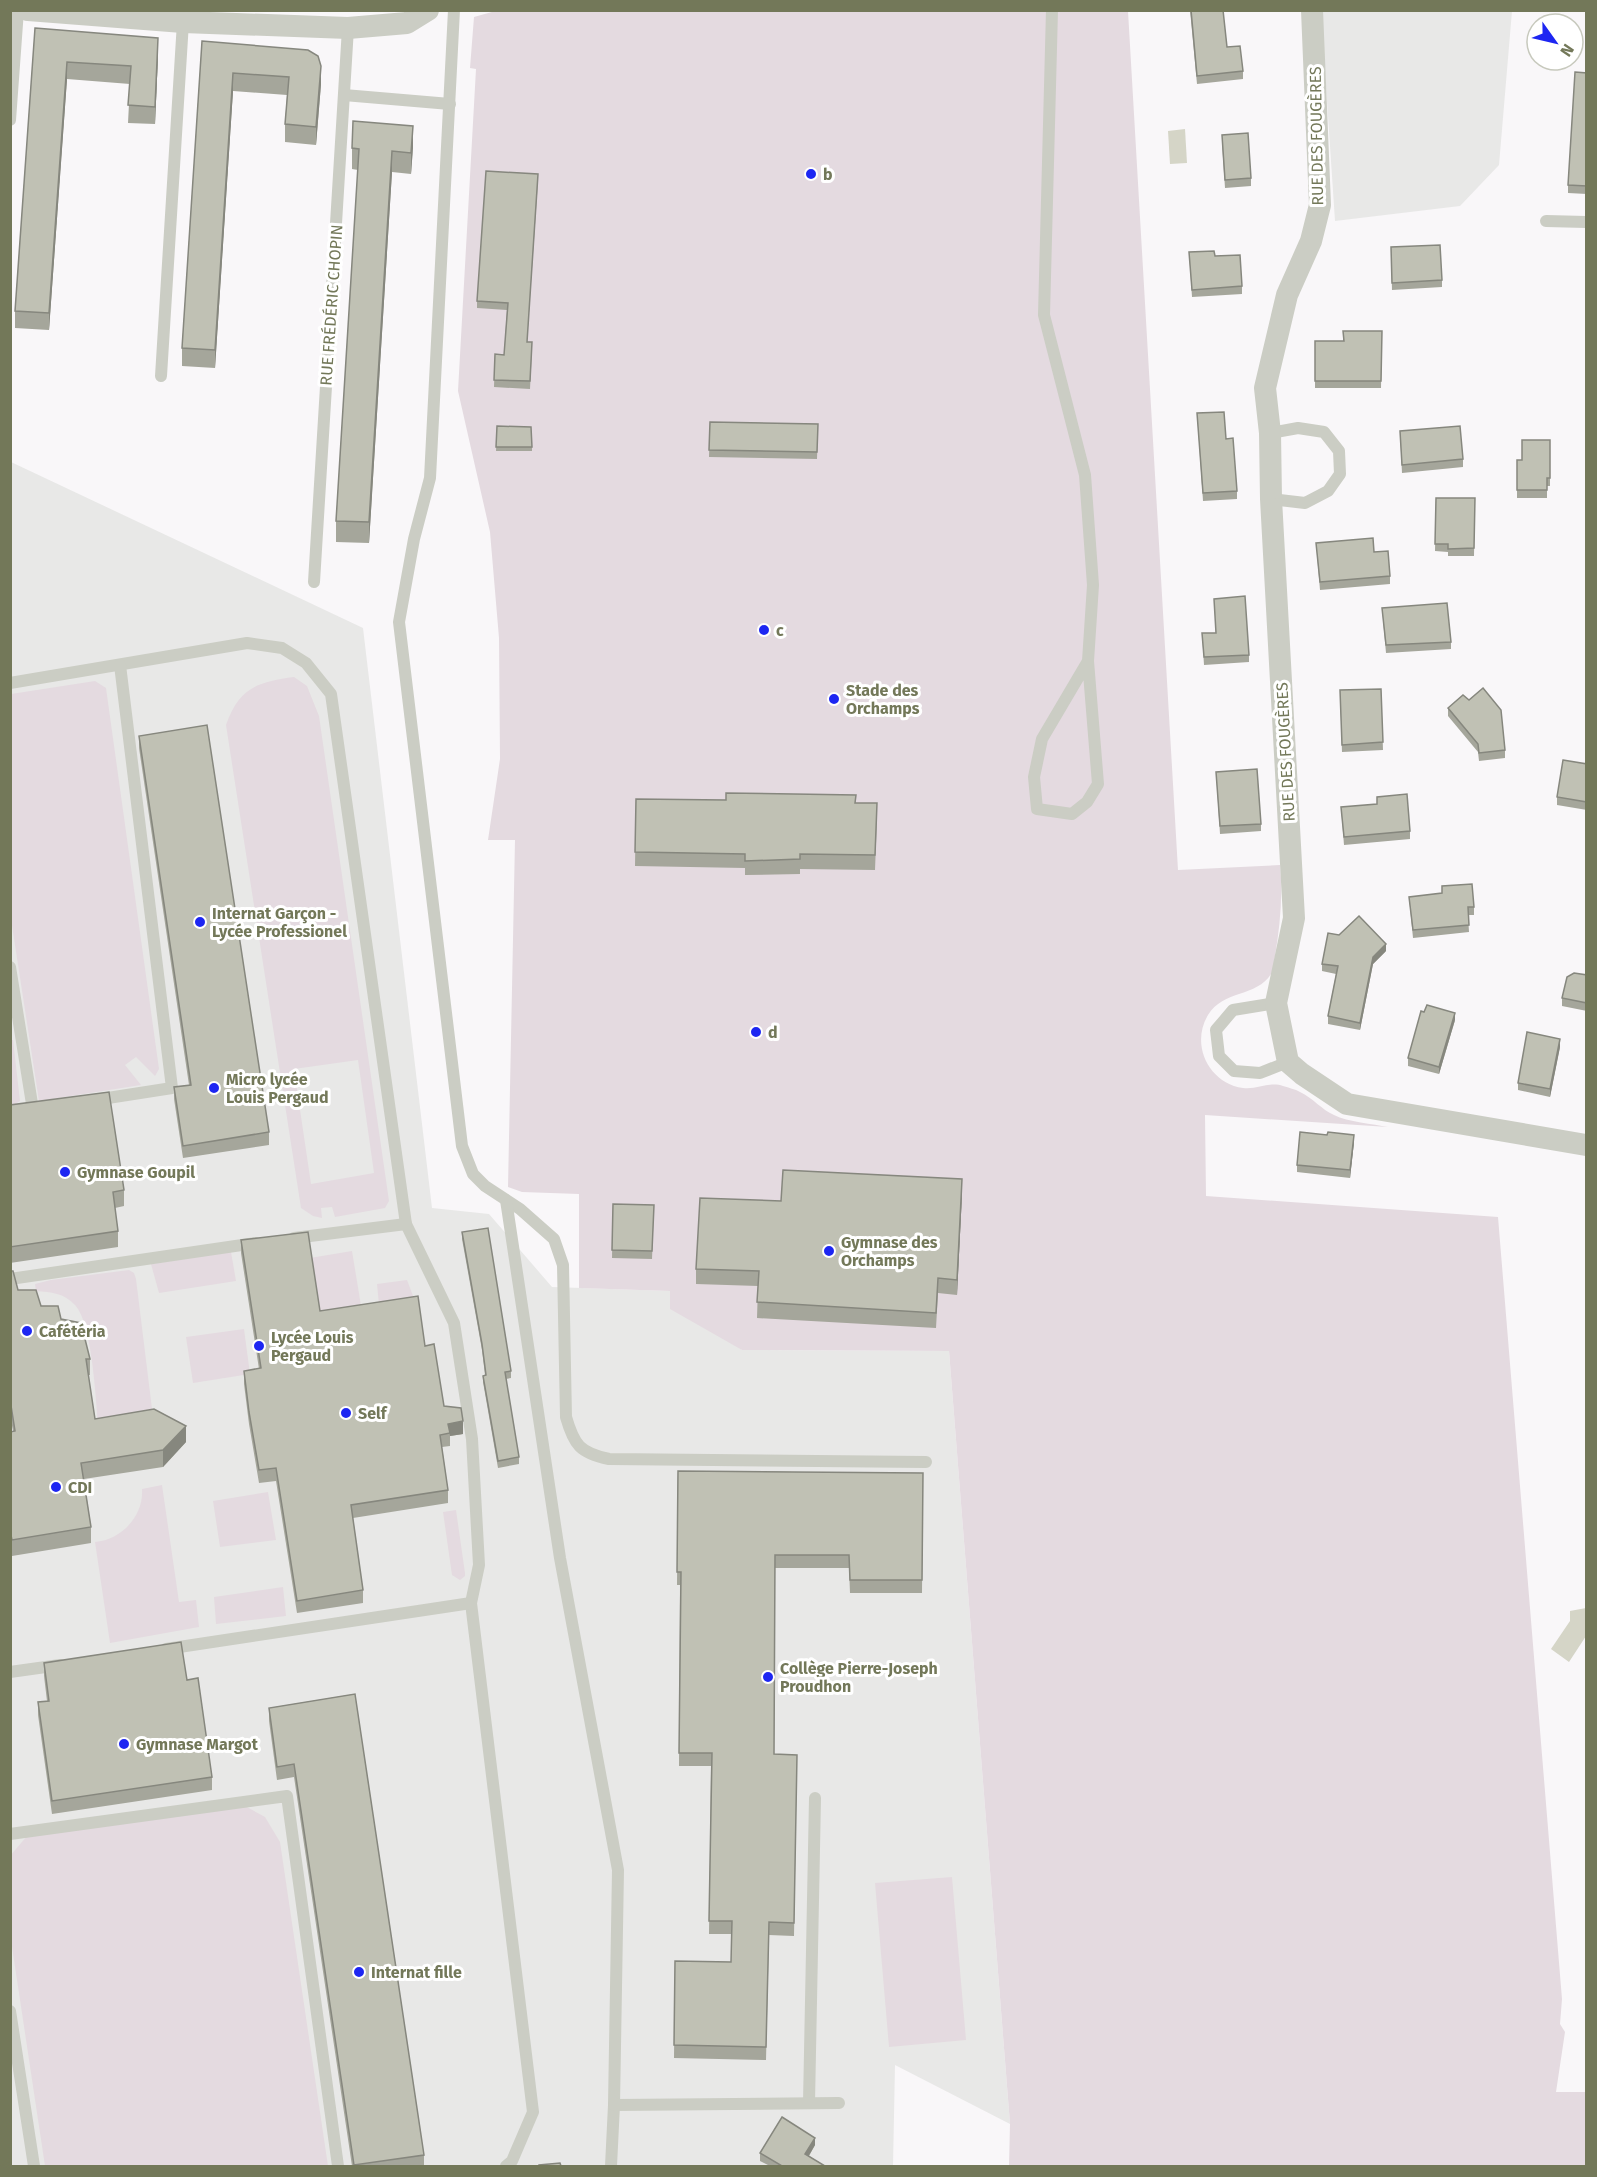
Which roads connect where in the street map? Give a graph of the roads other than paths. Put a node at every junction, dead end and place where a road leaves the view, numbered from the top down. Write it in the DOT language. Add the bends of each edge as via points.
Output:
graph roads {
  1 [pos="18,10"];
  2 [pos="28,10"];
  3 [pos="428,10"];
  4 [pos="454,10"];
  5 [pos="1052,10"];
  6 [pos="1312,10"];
  7 [pos="184,16"];
  8 [pos="348,19"];
  9 [pos="344,95"];
  10 [pos="450,104"];
  11 [pos="10,120"];
  12 [pos="1546,221"];
  13 [pos="1587,222"];
  14 [pos="161,376"];
  15 [pos="1270,433"];
  16 [pos="1271,499"];
  17 [pos="314,582"];
  18 [pos="1088,661"];
  19 [pos="120,665"];
  20 [pos="10,683"];
  21 [pos="10,967"];
  22 [pos="1276,1003"];
  23 [pos="1288,1062"];
  24 [pos="80,1103"];
  25 [pos="33,1110"];
  26 [pos="1587,1145"];
  27 [pos="506,1200"];
  28 [pos="406,1224"];
  29 [pos="10,1279"];
  30 [pos="926,1462"];
  31 [pos="471,1603"];
  32 [pos="151,1651"];
  33 [pos="71,1663"];
  34 [pos="10,1672"];
  35 [pos="815,1798"];
  36 [pos="10,1834"];
  37 [pos="10,2011"];
  38 [pos="809,2103"];
  39 [pos="839,2103"];
  40 [pos="614,2105"];
  41 [pos="34,2166"];
  42 [pos="338,2166"];
  43 [pos="506,2166"];
  44 [pos="611,2166"];
  1 -- 11 [label="lane"];
  2 -- 7 [label="street"];
  3 -- 8 [label="street" via="407,22"];
  4 -- 10 [label="lane"];
  5 -- 18 [label="lane" via="1044,315 1085,475 1093,585"];
  6 -- 15 [label="street, RUE DES FOUGÈRES" via="1320,205 1311,241 1287,294 1265,388"];
  7 -- 8 [label="street"];
  7 -- 14 [label="lane"];
  8 -- 9 [label="lane, RUE FRÉDÉRIC CHOPIN"];
  9 -- 10 [label="lane"];
  9 -- 17 [label="lane, RUE FRÉDÉRIC CHOPIN"];
  10 -- 27 [label="lane" via="430,478 399,622 462,1146 472,1174"];
  12 -- 13 [label="lane"];
  15 -- 16 [label="street, RUE DES FOUGÈRES"];
  15 -- 16 [label="lane" via="1298,428 1324,432 1339,451 1340,474 1328,491 1305,503"];
  16 -- 22 [label="street, RUE DES FOUGÈRES" via="1293,918"];
  18 -- 18 [label="lane" via="1098,784 1087,802 1072,814 1037,809 1034,777 1042,739"];
  19 -- 20 [label="lane"];
  19 -- 24 [label="lane" via="172,1088"];
  19 -- 28 [label="lane" via="247,643 282,648 306,663 331,694"];
  21 -- 25 [label="lane"];
  22 -- 23 [label="street, RUE DES FOUGÈRES"];
  22 -- 23 [label="lane" via="1233,1010 1216,1030 1220,1056 1234,1071 1260,1073"];
  23 -- 26 [label="street" via="1347,1104"];
  27 -- 30 [label="lane" via="554,1239 563,1265 566,1418 572,1439 580,1449 609,1460"];
  27 -- 40 [label="lane" via="560,1558 618,1870"];
  28 -- 29 [label="lane"];
  28 -- 31 [label="lane" via="454,1323 472,1439 479,1565"];
  31 -- 32 [label="lane"];
  31 -- 43 [label="lane" via="533,2112 512,2161"];
  33 -- 34 [label="lane"];
  35 -- 38 [label="lane"];
  36 -- 42 [label="lane" via="287,1796"];
  37 -- 41 [label="lane"];
  38 -- 39 [label="lane"];
  38 -- 40 [label="lane"];
  40 -- 44 [label="lane"];
}
